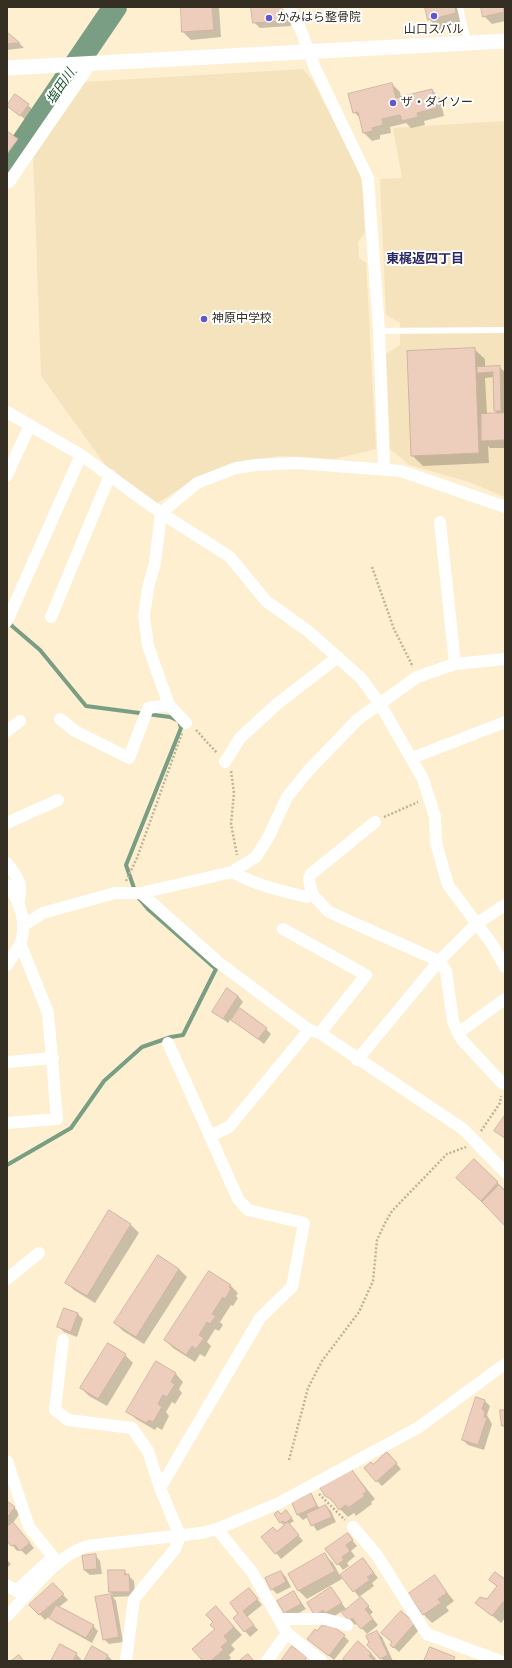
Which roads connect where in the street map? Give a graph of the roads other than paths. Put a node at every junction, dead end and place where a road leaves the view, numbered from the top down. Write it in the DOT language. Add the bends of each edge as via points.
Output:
graph roads {
  1 [pos="289,7"];
  2 [pos="460,7"];
  3 [pos="505,41"];
  4 [pos="468,43"];
  5 [pos="308,52"];
  6 [pos="83,64"];
  7 [pos="7,68"];
  8 [pos="9,182"];
  9 [pos="505,330"];
  10 [pos="379,331"];
  11 [pos="7,412"];
  12 [pos="30,425"];
  13 [pos="81,455"];
  14 [pos="384,468"];
  15 [pos="7,475"];
  16 [pos="110,475"];
  17 [pos="505,507"];
  18 [pos="161,513"];
  19 [pos="440,522"];
  20 [pos="51,617"];
  21 [pos="7,621"];
  22 [pos="338,657"];
  23 [pos="505,659"];
  24 [pos="455,664"];
  25 [pos="380,704"];
  26 [pos="169,705"];
  27 [pos="60,719"];
  28 [pos="20,721"];
  29 [pos="505,722"];
  30 [pos="186,723"];
  31 [pos="7,731"];
  32 [pos="412,758"];
  33 [pos="225,762"];
  34 [pos="58,800"];
  35 [pos="375,822"];
  36 [pos="7,823"];
  37 [pos="7,863"];
  38 [pos="236,870"];
  39 [pos="7,885"];
  40 [pos="141,892"];
  41 [pos="312,894"];
  42 [pos="18,903"];
  43 [pos="505,905"];
  44 [pos="476,924"];
  45 [pos="24,925"];
  46 [pos="283,930"];
  47 [pos="20,943"];
  48 [pos="439,961"];
  49 [pos="7,965"];
  50 [pos="505,967"];
  51 [pos="505,999"];
  52 [pos="314,1032"];
  53 [pos="458,1033"];
  54 [pos="168,1043"];
  55 [pos="53,1058"];
  56 [pos="357,1060"];
  57 [pos="7,1062"];
  58 [pos="504,1083"];
  59 [pos="7,1123"];
  60 [pos="210,1136"];
  61 [pos="505,1172"];
  62 [pos="39,1253"];
  63 [pos="7,1279"];
  64 [pos="63,1340"];
  65 [pos="505,1364"];
  66 [pos="7,1461"];
  67 [pos="160,1488"];
  68 [pos="353,1527"];
  69 [pos="218,1529"];
  70 [pos="180,1536"];
  71 [pos="55,1561"];
  72 [pos="7,1585"];
  73 [pos="7,1616"];
  74 [pos="280,1619"];
  75 [pos="347,1625"];
  76 [pos="287,1633"];
  77 [pos="485,1658"];
  78 [pos="126,1661"];
  79 [pos="267,1661"];
  80 [pos="321,1661"];
  81 [pos="500,1661"];
  1 -- 5 [label="street"];
  2 -- 4 [label="lane"];
  3 -- 4 [label="street"];
  4 -- 5 [label="street"];
  5 -- 6 [label="street"];
  5 -- 10 [label="street" via="368,178"];
  6 -- 7 [label="street"];
  6 -- 8 [label="street"];
  9 -- 10 [label="lane"];
  10 -- 14 [label="street"];
  11 -- 12 [label="street"];
  12 -- 13 [label="street"];
  12 -- 15 [label="street"];
  13 -- 16 [label="street"];
  13 -- 21 [label="street"];
  14 -- 17 [label="street" via="416,474"];
  14 -- 18 [label="street" via="297,463 256,464 236,468 197,483"];
  16 -- 18 [label="street"];
  16 -- 20 [label="street"];
  18 -- 22 [label="street" via="230,557 266,601 308,631"];
  18 -- 26 [label="street" via="155,563 144,616 148,646"];
  19 -- 24 [label="street"];
  22 -- 25 [label="street" via="361,678"];
  22 -- 33 [label="street" via="277,704 246,733"];
  23 -- 24 [label="street"];
  24 -- 25 [label="street" via="417,677"];
  25 -- 32 [label="street"];
  25 -- 38 [label="street" via="357,720 308,771 287,796 269,836 256,857"];
  26 -- 27 [label="street" via="148,708 129,758 75,731"];
  26 -- 30 [label="street"];
  28 -- 31 [label="street"];
  29 -- 32 [label="street"];
  32 -- 44 [label="street" via="429,797 436,843 446,880"];
  34 -- 36 [label="street"];
  35 -- 41 [label="street" via="311,874 309,879"];
  37 -- 42 [label="street" via="20,882 22,890"];
  38 -- 40 [label="street"];
  38 -- 41 [label="street" via="246,879 273,889 307,897"];
  39 -- 42 [label="street"];
  40 -- 45 [label="street" via="115,892 43,913"];
  40 -- 52 [label="street" via="218,962"];
  41 -- 48 [label="street" via="329,912"];
  42 -- 45 [label="street"];
  43 -- 44 [label="street"];
  44 -- 48 [label="street"];
  44 -- 50 [label="street" via="492,944"];
  45 -- 47 [label="street"];
  46 -- 52 [label="street" via="366,975"];
  47 -- 49 [label="street"];
  47 -- 55 [label="street" via="48,1014"];
  48 -- 53 [label="street" via="446,971 453,1021"];
  48 -- 56 [label="street"];
  51 -- 53 [label="street"];
  52 -- 56 [label="street"];
  52 -- 60 [label="street" via="229,1127"];
  53 -- 58 [label="street"];
  54 -- 60 [label="street"];
  55 -- 57 [label="street"];
  55 -- 59 [label="street" via="56,1119"];
  56 -- 61 [label="street" via="463,1129"];
  60 -- 67 [label="street" via="238,1199 248,1210 304,1223 292,1287 260,1318"];
  62 -- 63 [label="street"];
  64 -- 67 [label="street" via="55,1410 68,1420 132,1428 148,1451"];
  65 -- 69 [label="street" via="419,1427 279,1503"];
  66 -- 71 [label="street" via="29,1527"];
  67 -- 70 [label="street"];
  68 -- 77 [label="street" via="376,1554 427,1634"];
  69 -- 70 [label="street"];
  69 -- 74 [label="street" via="252,1572"];
  70 -- 71 [label="street" via="88,1546"];
  70 -- 78 [label="street" via="175,1549 134,1599"];
  71 -- 72 [label="street" via="16,1591"];
  71 -- 73 [label="street"];
  74 -- 75 [label="street" via="325,1619"];
  74 -- 76 [label="street"];
  76 -- 79 [label="street"];
  76 -- 80 [label="street"];
  77 -- 81 [label="street"];
}
